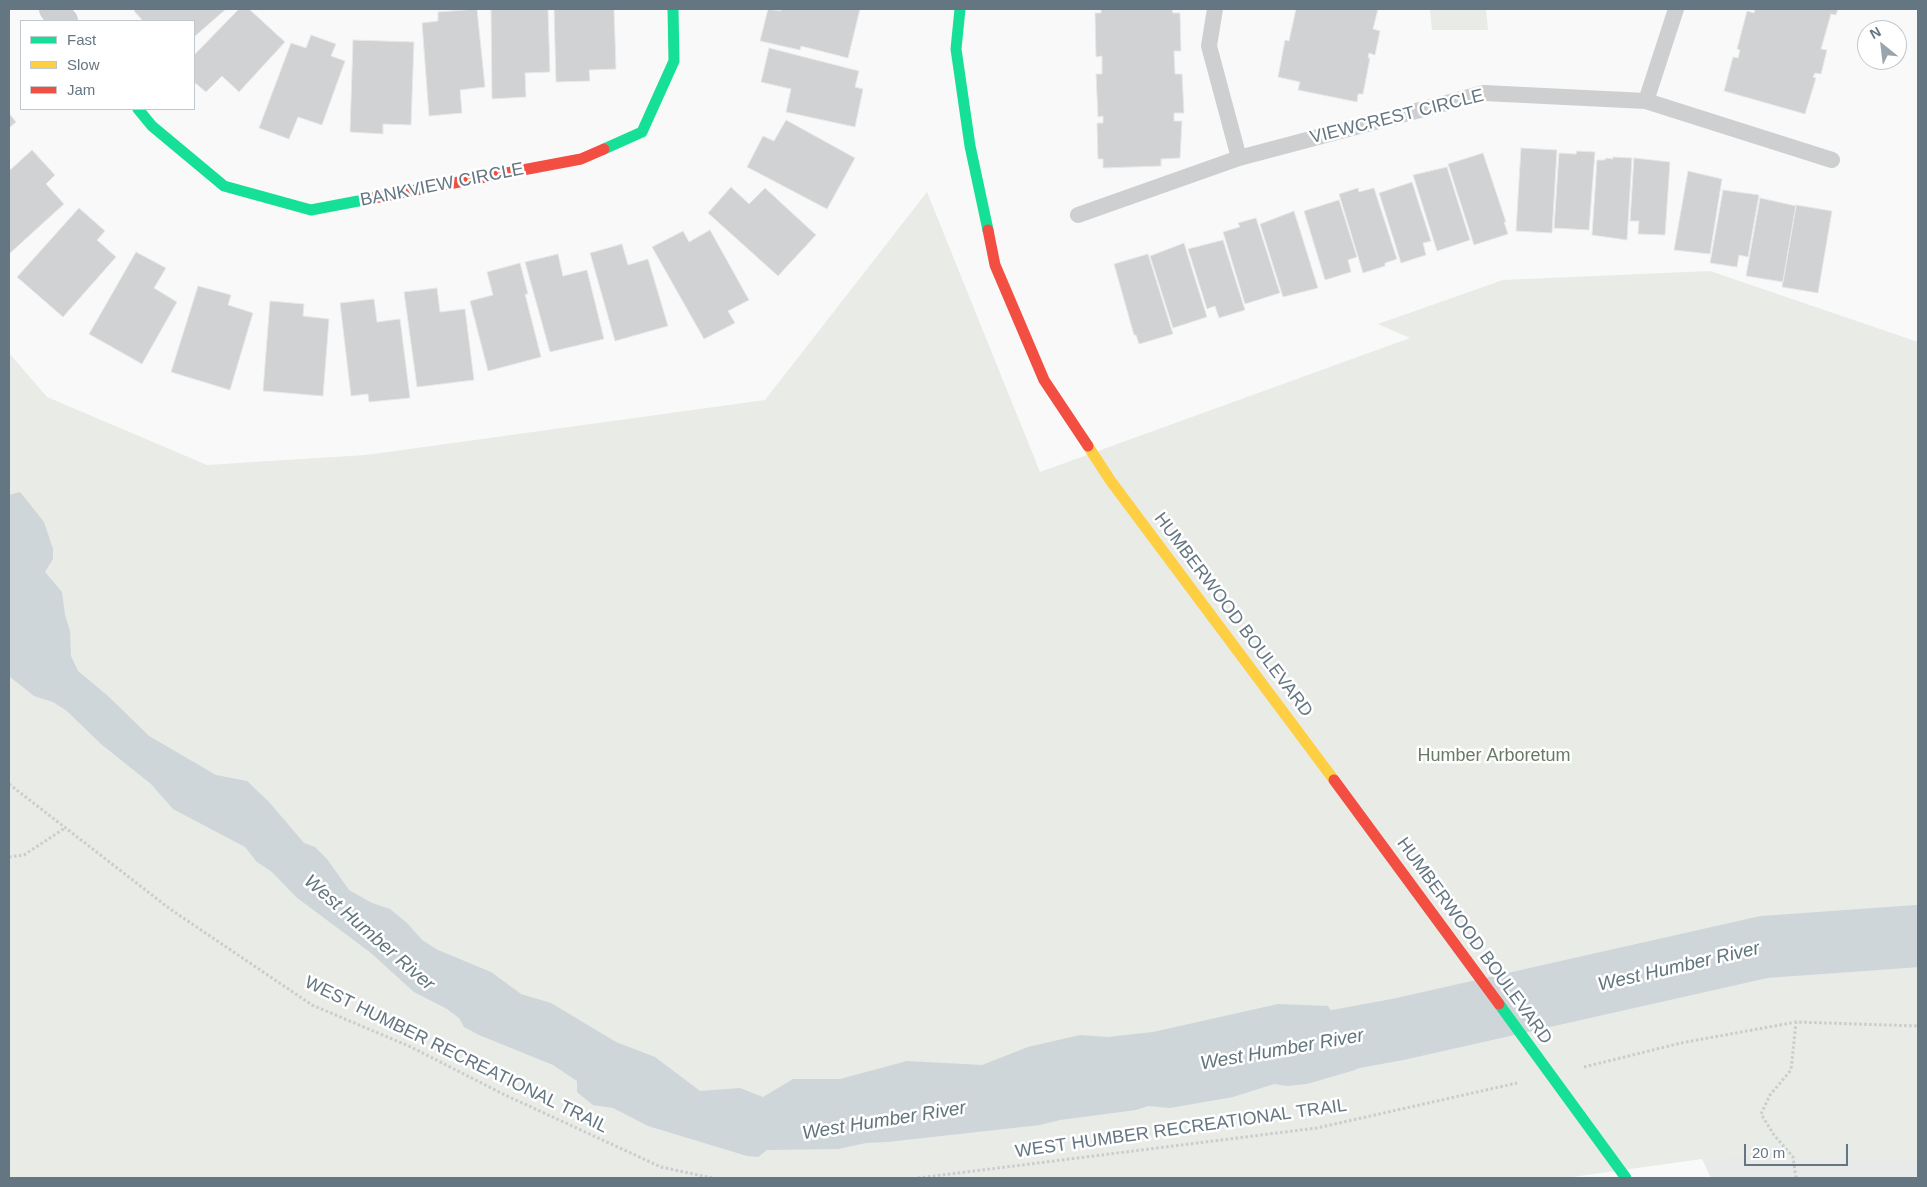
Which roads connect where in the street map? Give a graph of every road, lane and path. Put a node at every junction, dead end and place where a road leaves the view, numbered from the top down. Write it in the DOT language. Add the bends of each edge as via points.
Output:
graph roads {
  1 [pos="53,9"];
  2 [pos="673,9"];
  3 [pos="960,9"];
  4 [pos="1215,9"];
  5 [pos="1676,9"];
  6 [pos="63,20"];
  7 [pos="1646,102"];
  8 [pos="139,110"];
  9 [pos="1239,158"];
  10 [pos="1832,160"];
  11 [pos="1078,215"];
  12 [pos="9,784"];
  13 [pos="65,828"];
  14 [pos="9,857"];
  15 [pos="1796,1022"];
  16 [pos="1918,1026"];
  17 [pos="1578,1068"];
  18 [pos="1522,1082"];
  19 [pos="712,1178"];
  20 [pos="918,1178"];
  21 [pos="1626,1178"];
  22 [pos="1796,1178"];
  1 -- 6 [label="street"];
  2 -- 8 [label="street, BANKVIEW CIRCLE" via="674,61 642,132 582,159 562,163 310,210 224,186 152,126"];
  3 -- 21 [label="street, HUMBERWOOD BOULEVARD" via="956,48 995,265 1044,380 1110,480"];
  4 -- 9 [label="lane" via="1209,46"];
  5 -- 7 [label="lane"];
  7 -- 9 [label="lane, VIEWCREST CIRCLE" via="1484,93"];
  7 -- 10 [label="lane, VIEWCREST CIRCLE"];
  9 -- 11 [label="lane, VIEWCREST CIRCLE"];
  12 -- 13 [label="path, WEST HUMBER RECREATIONAL TRAIL"];
  13 -- 14 [label="path" via="24,854"];
  13 -- 19 [label="path, WEST HUMBER RECREATIONAL TRAIL" via="170,909 312,1005 411,1047 505,1095 661,1167"];
  15 -- 16 [label="path"];
  15 -- 17 [label="path" via="1681,1043"];
  15 -- 22 [label="path" via="1791,1070 1770,1095 1762,1114 1774,1135 1793,1157"];
  18 -- 20 [label="path, WEST HUMBER RECREATIONAL TRAIL" via="1317,1128"];
}
